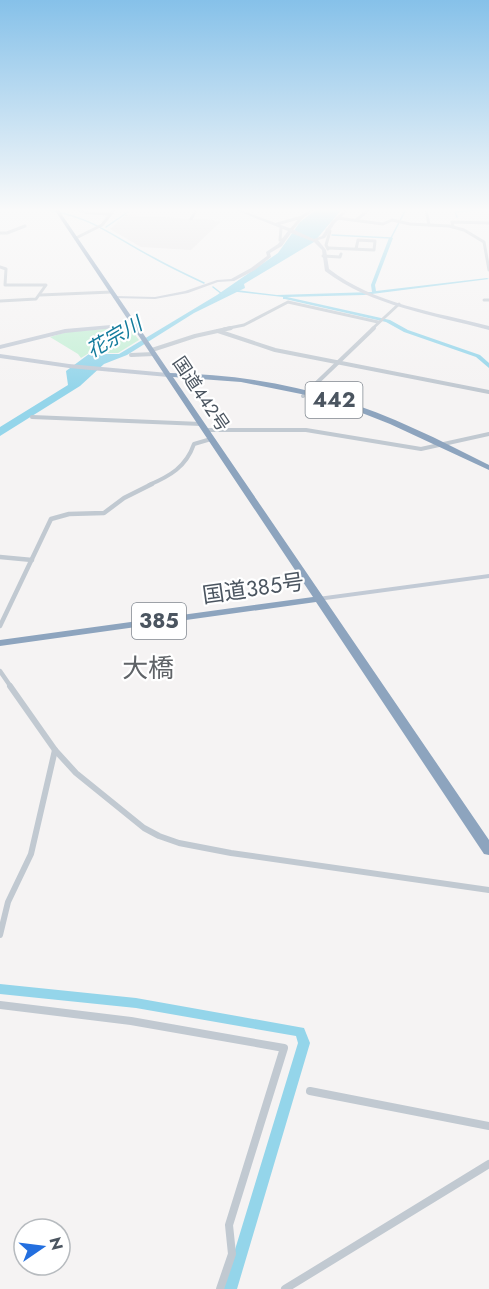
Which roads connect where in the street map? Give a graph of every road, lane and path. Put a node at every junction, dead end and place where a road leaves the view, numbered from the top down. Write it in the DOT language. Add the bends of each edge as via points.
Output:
graph roads {
  1 [pos="6,269"];
  2 [pos="96,269"];
  3 [pos="253,269"];
  4 [pos="327,269"];
  5 [pos="39,295"];
  6 [pos="113,295"];
  7 [pos="0,301"];
  8 [pos="399,304"];
  9 [pos="381,321"];
  10 [pos="134,325"];
  11 [pos="489,328"];
  12 [pos="218,331"];
  13 [pos="0,347"];
  14 [pos="149,347"];
  15 [pos="131,355"];
  16 [pos="0,356"];
  17 [pos="336,362"];
  18 [pos="168,375"];
  19 [pos="489,392"];
  20 [pos="305,394"];
  21 [pos="32,417"];
  22 [pos="203,427"];
  23 [pos="489,434"];
  24 [pos="211,439"];
  25 [pos="437,445"];
  26 [pos="489,470"];
  27 [pos="0,557"];
  28 [pos="32,560"];
  29 [pos="489,576"];
  30 [pos="318,599"];
  31 [pos="0,626"];
  32 [pos="0,643"];
  33 [pos="0,671"];
  34 [pos="55,750"];
  35 [pos="489,850"];
  36 [pos="489,890"];
  37 [pos="0,935"];
  38 [pos="0,1005"];
  39 [pos="310,1090"];
  40 [pos="489,1126"];
  41 [pos="489,1164"];
  42 [pos="220,1289"];
  43 [pos="285,1289"];
  1 -- 5 [label="street" via="5,285 46,285"];
  2 -- 6 [label="highway, 国道442号"];
  3 -- 6 [label="main road" via="235,280 155,298"];
  4 -- 8 [label="main road" via="333,276"];
  5 -- 6 [label="street"];
  5 -- 7 [label="street" via="36,299"];
  6 -- 10 [label="highway, 国道442号"];
  8 -- 9 [label="street"];
  8 -- 11 [label="main road"];
  9 -- 12 [label="street" via="288,302 244,325"];
  9 -- 17 [label="street"];
  10 -- 13 [label="main road" via="65,331"];
  10 -- 14 [label="highway, 国道442号"];
  12 -- 14 [label="street"];
  12 -- 17 [label="street" via="275,350"];
  14 -- 15 [label="street"];
  14 -- 18 [label="highway, 国道442号"];
  16 -- 18 [label="main road"];
  17 -- 19 [label="street"];
  17 -- 20 [label="street"];
  18 -- 20 [label="highway, 442"];
  18 -- 22 [label="highway, 国道442号"];
  20 -- 25 [label="highway, 442"];
  21 -- 22 [label="street"];
  22 -- 24 [label="highway, 国道442号"];
  22 -- 25 [label="street" via="306,430 421,448"];
  23 -- 25 [label="street"];
  24 -- 28 [label="street" via="194,444 192,454 177,472 133,492 105,513 55,516"];
  24 -- 30 [label="highway, 国道442号"];
  25 -- 26 [label="highway, 442"];
  27 -- 28 [label="street"];
  28 -- 31 [label="street"];
  29 -- 30 [label="main road"];
  30 -- 32 [label="highway, 国道385号 / 385"];
  30 -- 35 [label="highway, 国道385号"];
  33 -- 34 [label="street"];
  34 -- 36 [label="street" via="76,773 144,828 179,843"];
  34 -- 37 [label="street" via="31,854 8,902"];
  38 -- 42 [label="street" via="131,1021 284,1048 229,1225 232,1254"];
  39 -- 40 [label="street"];
  41 -- 43 [label="street"];
}
